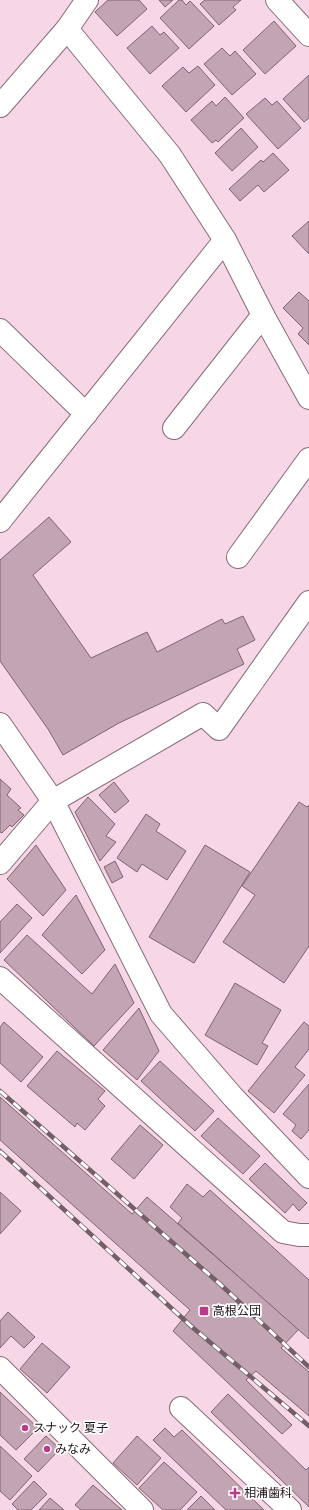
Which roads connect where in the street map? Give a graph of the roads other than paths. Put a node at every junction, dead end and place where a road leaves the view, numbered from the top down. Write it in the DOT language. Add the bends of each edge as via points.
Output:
graph roads {
  1 [pos="87,0"];
  2 [pos="277,0"];
  3 [pos="67,29"];
  4 [pos="309,35"];
  5 [pos="3,95"];
  6 [pos="225,240"];
  7 [pos="263,315"];
  8 [pos="0,330"];
  9 [pos="309,398"];
  10 [pos="86,414"];
  11 [pos="174,428"];
  12 [pos="309,458"];
  13 [pos="0,521"];
  14 [pos="238,557"];
  15 [pos="309,602"];
  16 [pos="0,724"];
  17 [pos="53,801"];
  18 [pos="0,863"];
  19 [pos="0,978"];
  20 [pos="309,1177"];
  21 [pos="309,1234"];
  22 [pos="0,1368"];
  23 [pos="181,1408"];
  24 [pos="142,1510"];
  25 [pos="290,1510"];
  1 -- 3 [label="street"];
  2 -- 4 [label="street"];
  3 -- 5 [label="street"];
  3 -- 6 [label="street" via="170,155"];
  6 -- 7 [label="street"];
  6 -- 10 [label="street"];
  7 -- 9 [label="street"];
  7 -- 11 [label="street"];
  8 -- 10 [label="street"];
  10 -- 13 [label="street"];
  12 -- 14 [label="street"];
  15 -- 17 [label="street" via="219,729 203,714"];
  16 -- 17 [label="street"];
  17 -- 18 [label="street"];
  17 -- 20 [label="street" via="161,1014 233,1097"];
  19 -- 21 [label="street" via="283,1232"];
  22 -- 24 [label="street"];
  23 -- 25 [label="street"];
}
